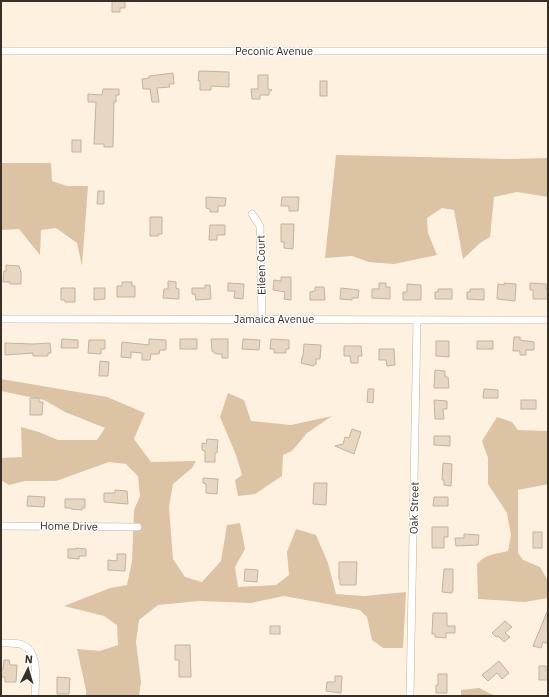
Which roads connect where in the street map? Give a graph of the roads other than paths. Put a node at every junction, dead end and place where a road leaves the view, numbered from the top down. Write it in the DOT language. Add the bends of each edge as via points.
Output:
graph roads {
  1 [pos="1,51"];
  2 [pos="548,51"];
  3 [pos="252,214"];
  4 [pos="1,318"];
  5 [pos="262,319"];
  6 [pos="417,320"];
  7 [pos="548,320"];
  8 [pos="1,526"];
  9 [pos="138,527"];
  10 [pos="1,643"];
  11 [pos="35,696"];
  12 [pos="410,696"];
  1 -- 2 [label="street, Peconic Avenue"];
  3 -- 5 [label="street, Eileen Court" via="260,226"];
  4 -- 5 [label="street, Jamaica Avenue"];
  5 -- 6 [label="street, Jamaica Avenue"];
  6 -- 7 [label="street, Jamaica Avenue"];
  6 -- 12 [label="street, Oak Street"];
  8 -- 9 [label="street, Home Drive"];
  10 -- 11 [label="street" via="23,645 29,650 35,664"];
}
